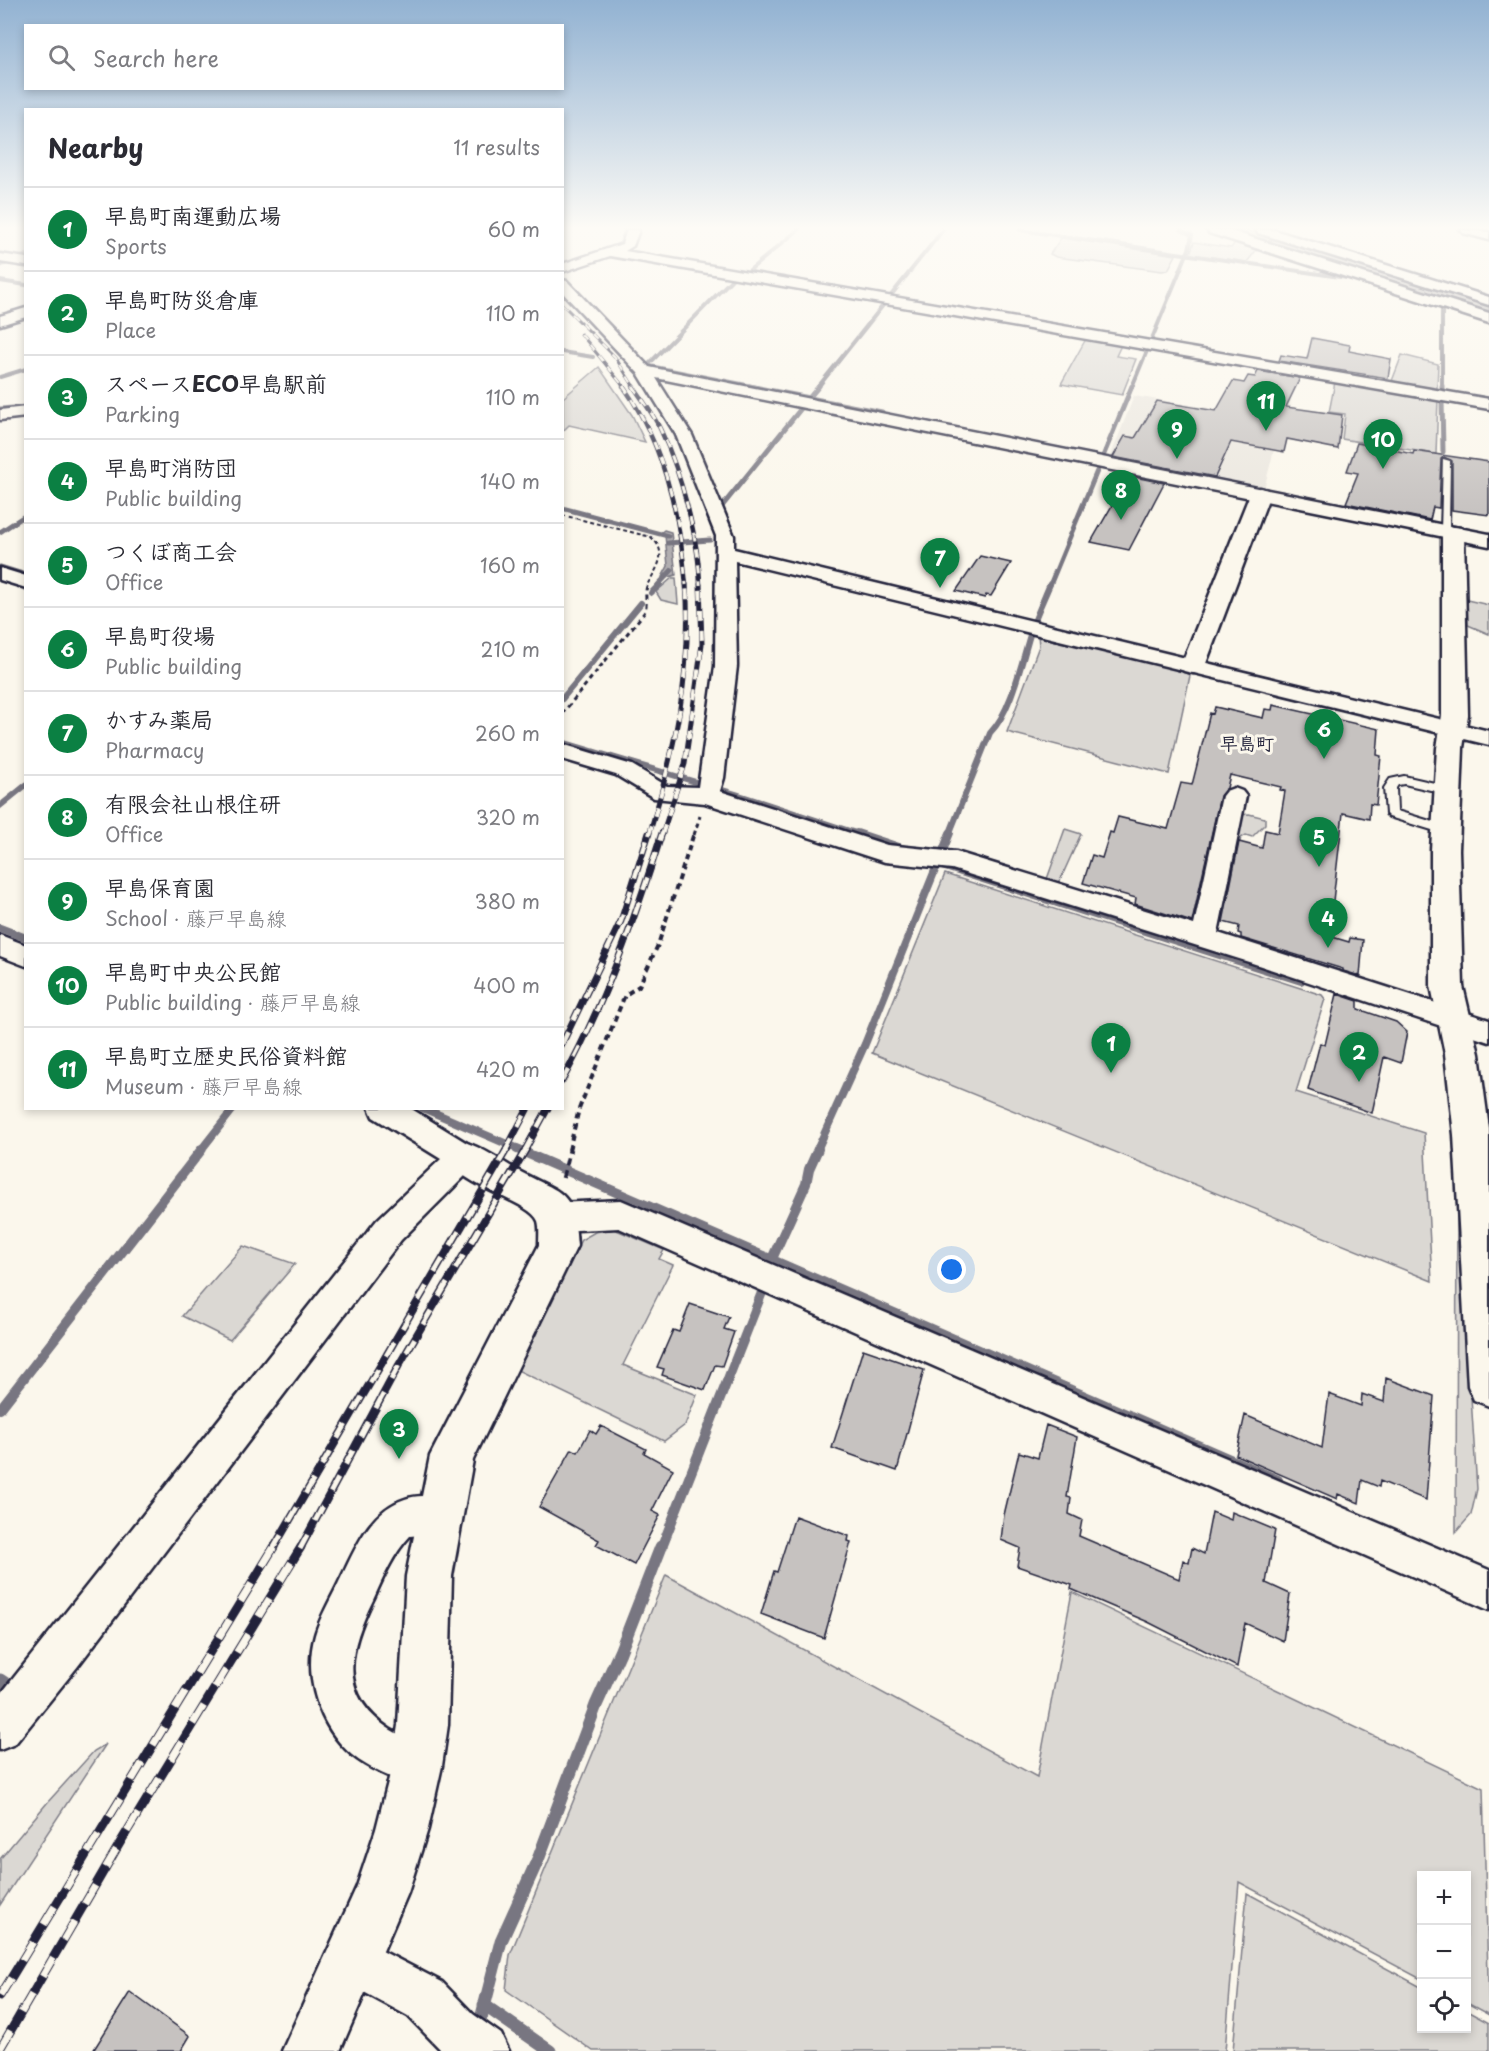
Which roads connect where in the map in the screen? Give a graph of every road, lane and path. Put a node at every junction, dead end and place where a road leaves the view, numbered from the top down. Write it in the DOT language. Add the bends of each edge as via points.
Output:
graph roads {
  1 [pos="601,326"];
  2 [pos="1036,326"];
  3 [pos="644,371"];
  4 [pos="1489,404"];
  5 [pos="23,412"];
  6 [pos="0,415"];
  7 [pos="0,425"];
  8 [pos="1446,461"];
  9 [pos="1260,494"];
  10 [pos="564,515"];
  11 [pos="1449,532"];
  12 [pos="1489,540"];
  13 [pos="727,549"];
  14 [pos="0,574"];
  15 [pos="24,581"];
  16 [pos="1193,666"];
  17 [pos="564,712"];
  18 [pos="1454,729"];
  19 [pos="1489,738"];
  20 [pos="564,752"];
  21 [pos="709,788"];
  22 [pos="1448,790"];
  23 [pos="1234,796"];
  24 [pos="1446,830"];
  25 [pos="1204,938"];
  26 [pos="0,945"];
  27 [pos="24,955"];
  28 [pos="1454,1020"];
  29 [pos="1489,1031"];
  30 [pos="387,1110"];
  31 [pos="489,1171"];
  32 [pos="560,1196"];
  33 [pos="1487,1330"];
  34 [pos="1489,1386"];
  35 [pos="441,1514"];
  36 [pos="1489,1590"];
  37 [pos="1,1726"];
  38 [pos="417,1766"];
  39 [pos="353,1960"];
  40 [pos="473,2043"];
  41 [pos="311,2051"];
  1 -- 3 [label="street"];
  2 -- 4 [label="street" via="1386,380"];
  3 -- 9 [label="street"];
  3 -- 13 [label="street" via="684,435 717,513"];
  5 -- 6 [label="street"];
  5 -- 7 [label="street"];
  8 -- 11 [label="lane"];
  9 -- 11 [label="street"];
  9 -- 16 [label="street"];
  10 -- 17 [label="path" via="651,537 660,545 661,558 660,567 645,588 644,614"];
  11 -- 12 [label="street"];
  11 -- 18 [label="street"];
  13 -- 16 [label="street"];
  13 -- 21 [label="street" via="726,666"];
  14 -- 15 [label="street"];
  16 -- 18 [label="street"];
  18 -- 19 [label="street"];
  18 -- 22 [label="street"];
  20 -- 21 [label="street" via="624,770 662,793"];
  21 -- 25 [label="street" via="885,854 927,856"];
  21 -- 32 [label="path" via="658,945 639,986 625,995 579,1109"];
  22 -- 24 [label="street"];
  22 -- 24 [label="lane" via="1404,780 1394,782 1390,788 1393,814"];
  23 -- 25 [label="street"];
  24 -- 28 [label="street" via="1447,986"];
  25 -- 28 [label="street"];
  26 -- 27 [label="street"];
  28 -- 29 [label="street"];
  28 -- 33 [label="street" via="1472,1135"];
  30 -- 31 [label="street"];
  31 -- 32 [label="street" via="544,1200"];
  31 -- 37 [label="street" via="389,1230"];
  32 -- 35 [label="street" via="558,1245 452,1456"];
  32 -- 36 [label="street" via="621,1214"];
  33 -- 34 [label="street"];
  35 -- 38 [label="street" via="429,1576 423,1725"];
  35 -- 38 [label="street" via="396,1523 384,1538 346,1612 332,1648 331,1674 338,1698 353,1723 373,1743"];
  38 -- 39 [label="street" via="381,1893"];
  39 -- 40 [label="street" via="425,1999"];
  39 -- 41 [label="street"];
}
